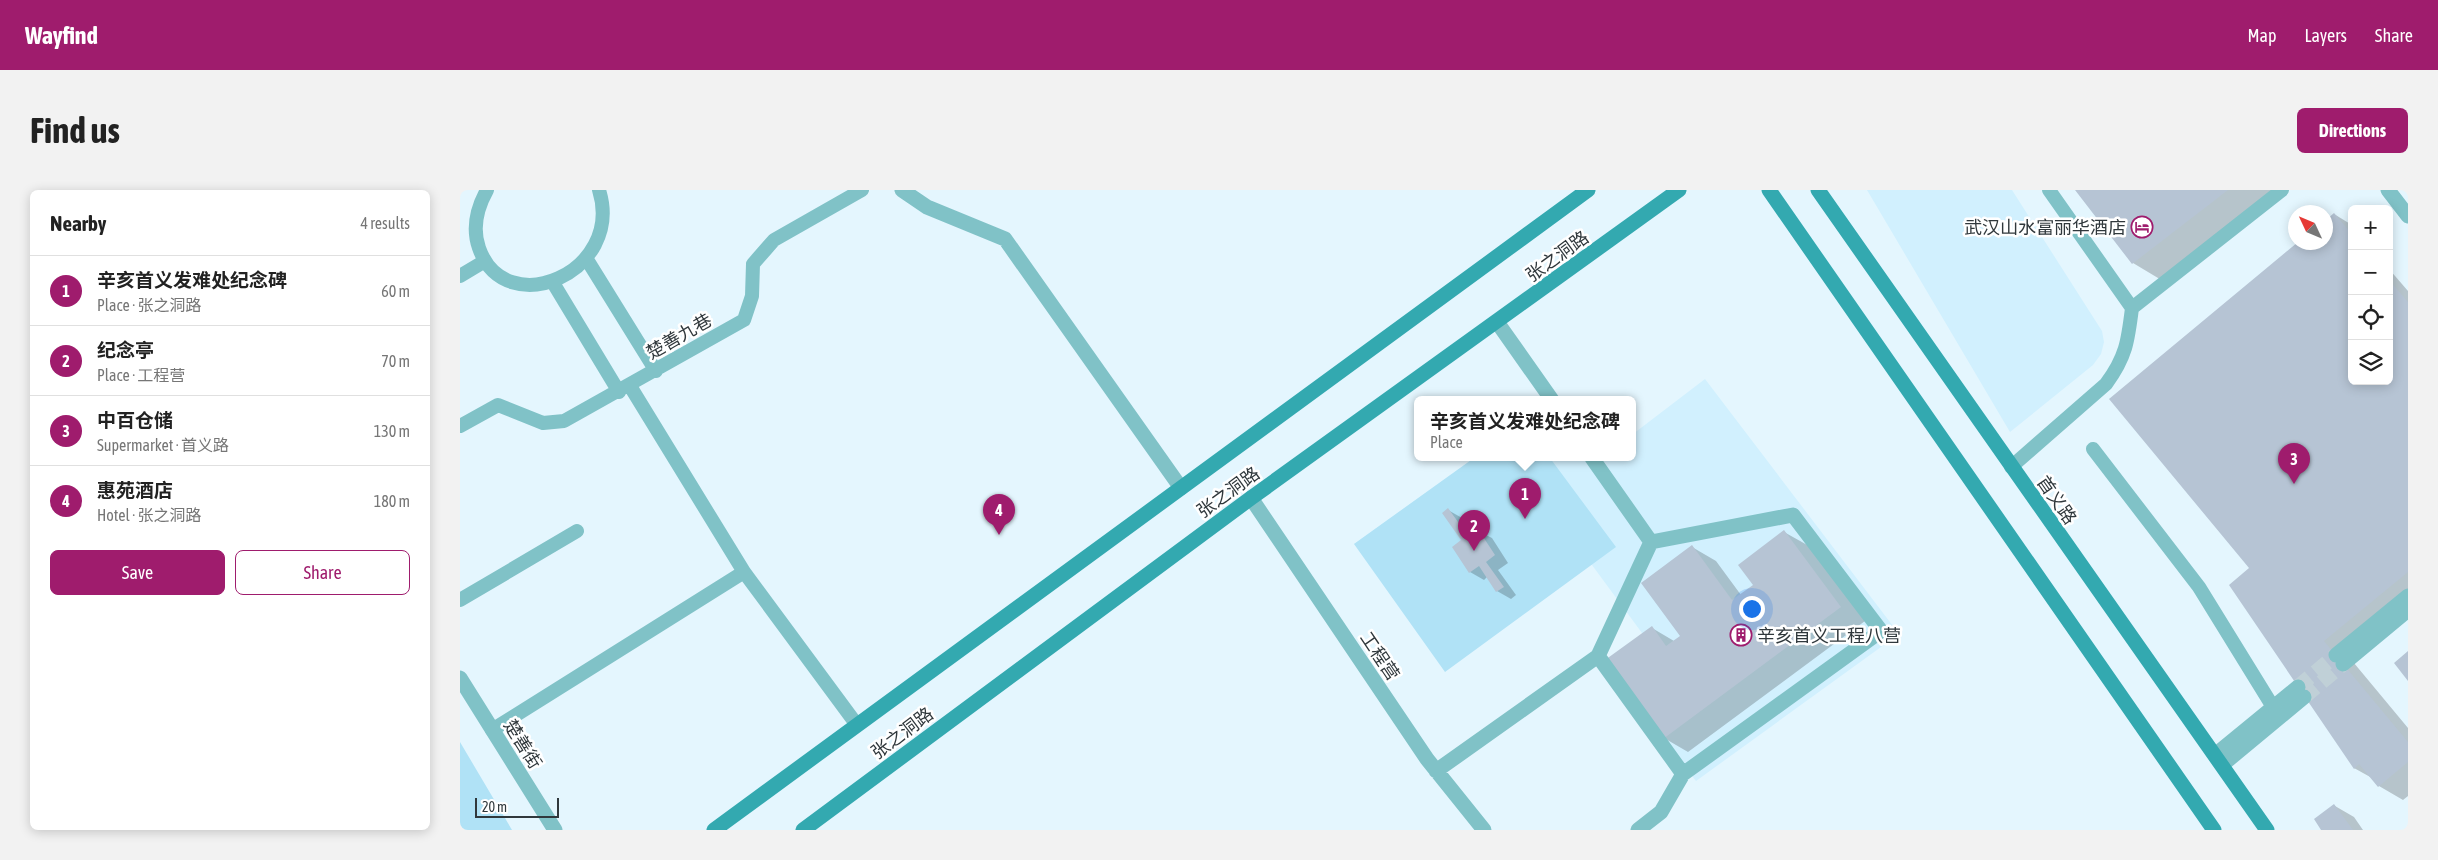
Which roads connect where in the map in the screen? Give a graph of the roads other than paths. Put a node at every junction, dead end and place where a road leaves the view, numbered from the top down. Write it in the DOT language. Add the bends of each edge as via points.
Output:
graph roads {
  1 [pos="487,190"];
  2 [pos="862,190"];
  3 [pos="902,190"];
  4 [pos="1588,190"];
  5 [pos="1679,190"];
  6 [pos="1769,190"];
  7 [pos="1818,190"];
  8 [pos="2049,190"];
  9 [pos="2282,190"];
  10 [pos="2388,190"];
  11 [pos="602,191"];
  12 [pos="2408,216"];
  13 [pos="586,258"];
  14 [pos="486,261"];
  15 [pos="460,276"];
  16 [pos="552,281"];
  17 [pos="2132,308"];
  18 [pos="1497,322"];
  19 [pos="656,371"];
  20 [pos="625,389"];
  21 [pos="1549,396"];
  22 [pos="460,426"];
  23 [pos="2093,450"];
  24 [pos="1594,461"];
  25 [pos="2011,467"];
  26 [pos="1181,488"];
  27 [pos="1251,498"];
  28 [pos="577,531"];
  29 [pos="1651,542"];
  30 [pos="744,572"];
  31 [pos="2408,596"];
  32 [pos="460,600"];
  33 [pos="2408,610"];
  34 [pos="1598,656"];
  35 [pos="460,678"];
  36 [pos="2273,707"];
  37 [pos="857,725"];
  38 [pos="492,730"];
  39 [pos="2219,760"];
  40 [pos="1436,771"];
  41 [pos="1683,774"];
  42 [pos="555,830"];
  43 [pos="714,830"];
  44 [pos="803,830"];
  45 [pos="1484,830"];
  46 [pos="1638,830"];
  47 [pos="2214,830"];
  48 [pos="2267,830"];
  1 -- 14 [label="lane" via="478,208 475,231"];
  2 -- 19 [label="lane, 楚善九巷" via="774,240 753,264 752,296 744,320"];
  3 -- 26 [label="street" via="927,207 1005,239"];
  4 -- 26 [label="main road, 张之洞路"];
  5 -- 18 [label="main road, 张之洞路"];
  6 -- 47 [label="main road"];
  7 -- 25 [label="main road, 首义路"];
  8 -- 17 [label="lane"];
  9 -- 17 [label="lane"];
  10 -- 12 [label="street"];
  11 -- 13 [label="lane" via="604,210 600,232"];
  13 -- 16 [label="lane" via="574,270"];
  13 -- 19 [label="lane"];
  14 -- 15 [label="lane"];
  14 -- 16 [label="lane" via="500,276 520,284"];
  16 -- 20 [label="lane"];
  17 -- 25 [label="lane" via="2128,340 2119,367 2106,384"];
  18 -- 21 [label="street"];
  18 -- 27 [label="main road, 张之洞路"];
  19 -- 20 [label="lane, 楚善九巷"];
  20 -- 22 [label="lane, 楚善九巷" via="564,422 543,423 498,405"];
  20 -- 30 [label="lane"];
  23 -- 36 [label="lane" via="2200,587"];
  24 -- 29 [label="street"];
  25 -- 39 [label="main road, 首义路"];
  26 -- 37 [label="main road, 张之洞路"];
  27 -- 40 [label="street, 工程营"];
  27 -- 44 [label="main road, 张之洞路"];
  28 -- 32 [label="lane"];
  29 -- 34 [label="street"];
  29 -- 41 [label="street" via="1793,515 1882,631"];
  30 -- 37 [label="lane"];
  30 -- 38 [label="lane"];
  31 -- 33 [label="street" via="2340,660"];
  34 -- 40 [label="street"];
  34 -- 41 [label="street"];
  35 -- 38 [label="street, 楚善街"];
  36 -- 39 [label="street"];
  36 -- 39 [label="street" via="2301,692"];
  37 -- 43 [label="main road, 张之洞路"];
  38 -- 42 [label="street, 楚善街"];
  39 -- 48 [label="main road, 首义路"];
  40 -- 45 [label="street, 工程营"];
  41 -- 46 [label="street" via="1662,812"];
}
